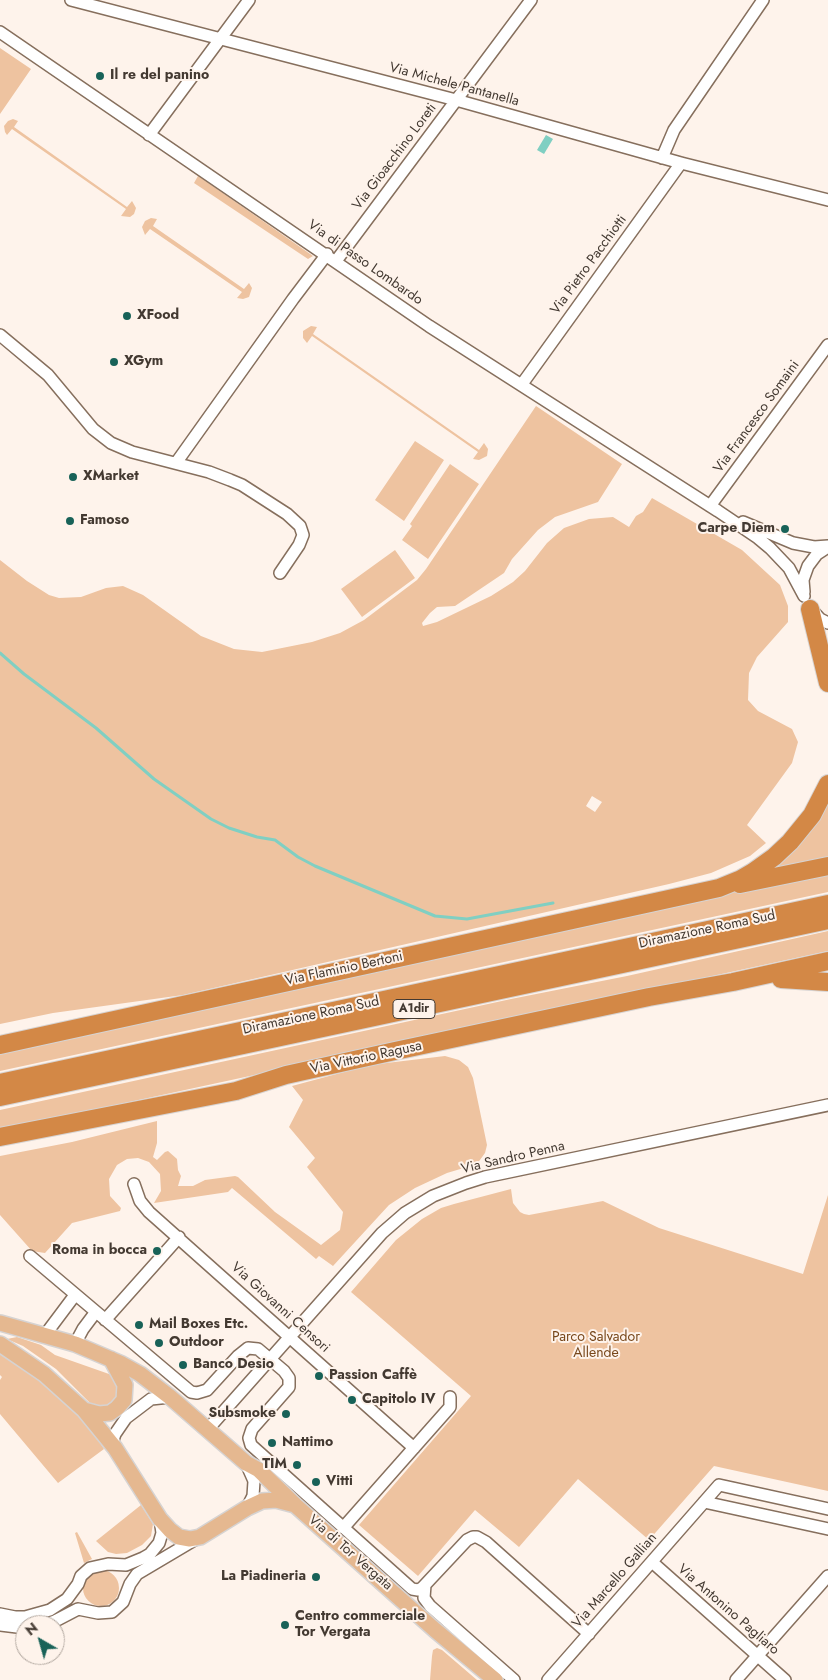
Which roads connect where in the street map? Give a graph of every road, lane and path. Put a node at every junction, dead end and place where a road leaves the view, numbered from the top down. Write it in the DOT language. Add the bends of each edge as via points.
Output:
graph roads {
  1 [pos="71,0"];
  2 [pos="249,0"];
  3 [pos="531,0"];
  4 [pos="763,0"];
  5 [pos="0,32"];
  6 [pos="219,39"];
  7 [pos="456,100"];
  8 [pos="149,135"];
  9 [pos="662,158"];
  10 [pos="681,163"];
  11 [pos="828,200"];
  12 [pos="332,258"];
  13 [pos="0,335"];
  14 [pos="828,345"];
  15 [pos="522,384"];
  16 [pos="176,463"];
  17 [pos="714,508"];
  18 [pos="828,546"];
  19 [pos="280,573"];
  20 [pos="807,602"];
  21 [pos="828,623"];
  22 [pos="828,683"];
  23 [pos="828,784"];
  24 [pos="828,866"];
  25 [pos="688,895"];
  26 [pos="828,904"];
  27 [pos="828,920"];
  28 [pos="828,961"];
  29 [pos="733,982"];
  30 [pos="828,982"];
  31 [pos="0,1045"];
  32 [pos="0,1083"];
  33 [pos="0,1097"];
  34 [pos="828,1105"];
  35 [pos="60,1124"];
  36 [pos="0,1137"];
  37 [pos="0,1148"];
  38 [pos="134,1184"];
  39 [pos="179,1237"];
  40 [pos="30,1256"];
  41 [pos="75,1295"];
  42 [pos="96,1312"];
  43 [pos="105,1320"];
  44 [pos="0,1323"];
  45 [pos="45,1335"];
  46 [pos="290,1337"];
  47 [pos="0,1344"];
  48 [pos="75,1344"];
  49 [pos="111,1359"];
  50 [pos="270,1359"];
  51 [pos="170,1397"];
  52 [pos="450,1397"];
  53 [pos="84,1410"];
  54 [pos="208,1429"];
  55 [pos="115,1448"];
  56 [pos="414,1448"];
  57 [pos="246,1463"];
  58 [pos="704,1502"];
  59 [pos="295,1505"];
  60 [pos="247,1508"];
  61 [pos="828,1509"];
  62 [pos="160,1519"];
  63 [pos="343,1528"];
  64 [pos="828,1529"];
  65 [pos="200,1536"];
  66 [pos="652,1562"];
  67 [pos="828,1576"];
  68 [pos="78,1584"];
  69 [pos="411,1588"];
  70 [pos="88,1611"];
  71 [pos="0,1614"];
  72 [pos="65,1616"];
  73 [pos="0,1625"];
  74 [pos="15,1627"];
  75 [pos="589,1634"];
  76 [pos="758,1656"];
  77 [pos="495,1680"];
  78 [pos="514,1680"];
  79 [pos="548,1680"];
  80 [pos="736,1680"];
  81 [pos="785,1680"];
  1 -- 6 [label="street, Via Michele Pantanella"];
  2 -- 6 [label="street"];
  3 -- 7 [label="street, Via Gioacchino Loreti"];
  4 -- 9 [label="street" via="674,130"];
  5 -- 8 [label="street, Via di Passo Lombardo"];
  6 -- 7 [label="street, Via Michele Pantanella"];
  6 -- 8 [label="street"];
  7 -- 9 [label="street, Via Michele Pantanella"];
  7 -- 12 [label="street, Via Gioacchino Loreti"];
  8 -- 12 [label="street, Via di Passo Lombardo"];
  9 -- 10 [label="street, Via Michele Pantanella"];
  10 -- 11 [label="street, Via Michele Pantanella"];
  10 -- 15 [label="street, Via Pietro Pacchiotti"];
  12 -- 15 [label="street, Via di Passo Lombardo" via="430,326"];
  12 -- 16 [label="street, Via Gioacchino Loreti" via="299,291"];
  13 -- 16 [label="street" via="48,376 99,435 126,450"];
  14 -- 17 [label="street, Via Francesco Somaini"];
  15 -- 17 [label="street, Via di Passo Lombardo"];
  16 -- 19 [label="street" via="242,485 300,526 301,540"];
  17 -- 18 [label="street, Via di Passo Lombardo" via="793,544"];
  17 -- 20 [label="street, Via di Passo Lombardo" via="758,538 779,558 796,579"];
  18 -- 20 [label="street" via="808,566 803,580"];
  20 -- 21 [label="street" via="820,619"];
  20 -- 22 [label="highway"];
  23 -- 25 [label="highway" via="805,825 774,857 741,879"];
  24 -- 25 [label="highway"];
  25 -- 31 [label="highway, Via Flaminio Bertoni"];
  26 -- 32 [label="highway, Diramazione Roma Sud / A1dir"];
  27 -- 33 [label="highway, Diramazione Roma Sud / A1dir"];
  28 -- 29 [label="highway"];
  29 -- 30 [label="highway" via="780,978"];
  29 -- 35 [label="highway, Via Vittorio Ragusa" via="395,1051 286,1075 236,1091"];
  34 -- 46 [label="street, Via Sandro Penna" via="485,1177 450,1189 410,1210 382,1233"];
  35 -- 36 [label="highway, Via Vittorio Ragusa"];
  35 -- 37 [label="highway"];
  38 -- 39 [label="street, Via Giovanni Censori" via="143,1205"];
  39 -- 43 [label="street"];
  39 -- 46 [label="street, Via Giovanni Censori"];
  40 -- 41 [label="street"];
  41 -- 42 [label="street"];
  41 -- 45 [label="street"];
  42 -- 43 [label="street"];
  42 -- 48 [label="street"];
  43 -- 50 [label="street" via="193,1393 209,1388 246,1349 256,1348"];
  44 -- 45 [label="main road, Via di Tor Vergata"];
  45 -- 48 [label="main road, Via di Tor Vergata"];
  46 -- 50 [label="street, Via Sandro Penna"];
  46 -- 56 [label="street, Via Giovanni Censori"];
  47 -- 53 [label="main road" via="38,1369"];
  48 -- 49 [label="main road, Via di Tor Vergata"];
  49 -- 51 [label="main road, Via di Tor Vergata" via="140,1374"];
  49 -- 53 [label="main road" via="126,1385 124,1400 114,1411 105,1414"];
  50 -- 54 [label="street, Via Sandro Penna"];
  50 -- 63 [label="street, Via di Tor Vergata" via="287,1374 289,1387 254,1426 249,1434 250,1442"];
  51 -- 54 [label="main road, Via di Tor Vergata"];
  51 -- 55 [label="street" via="151,1399 126,1418 115,1434"];
  52 -- 56 [label="street" via="450,1407"];
  53 -- 55 [label="main road"];
  54 -- 57 [label="main road, Via di Tor Vergata"];
  55 -- 62 [label="main road"];
  56 -- 63 [label="street"];
  57 -- 59 [label="main road, Via di Tor Vergata" via="259,1470"];
  57 -- 60 [label="street" via="254,1481 253,1496"];
  58 -- 61 [label="street, Via Marcello Gallian" via="719,1485"];
  58 -- 64 [label="street"];
  58 -- 66 [label="street, Via Marcello Gallian"];
  59 -- 60 [label="main road, Via di Tor Vergata" via="272,1500"];
  59 -- 69 [label="main road, Via di Tor Vergata"];
  60 -- 65 [label="main road, Via di Tor Vergata"];
  62 -- 65 [label="main road" via="179,1537 190,1539"];
  62 -- 68 [label="street" via="162,1533 150,1554 126,1565 93,1567 84,1573"];
  63 -- 69 [label="street, Via di Tor Vergata"];
  65 -- 70 [label="street" via="140,1572 116,1609 102,1614"];
  66 -- 75 [label="street, Via Marcello Gallian"];
  66 -- 76 [label="street, Via Antonino Pagliaro"];
  67 -- 76 [label="street"];
  68 -- 70 [label="street" via="78,1596"];
  68 -- 71 [label="street" via="64,1602 50,1610 25,1618"];
  69 -- 75 [label="street" via="467,1540 482,1538"];
  69 -- 77 [label="main road, Via di Tor Vergata" via="436,1630"];
  69 -- 78 [label="street"];
  70 -- 72 [label="street" via="78,1610"];
  73 -- 74 [label="street"];
  75 -- 79 [label="street, Via Marcello Gallian"];
  76 -- 80 [label="street"];
  76 -- 81 [label="street, Via Antonino Pagliaro"];
}
